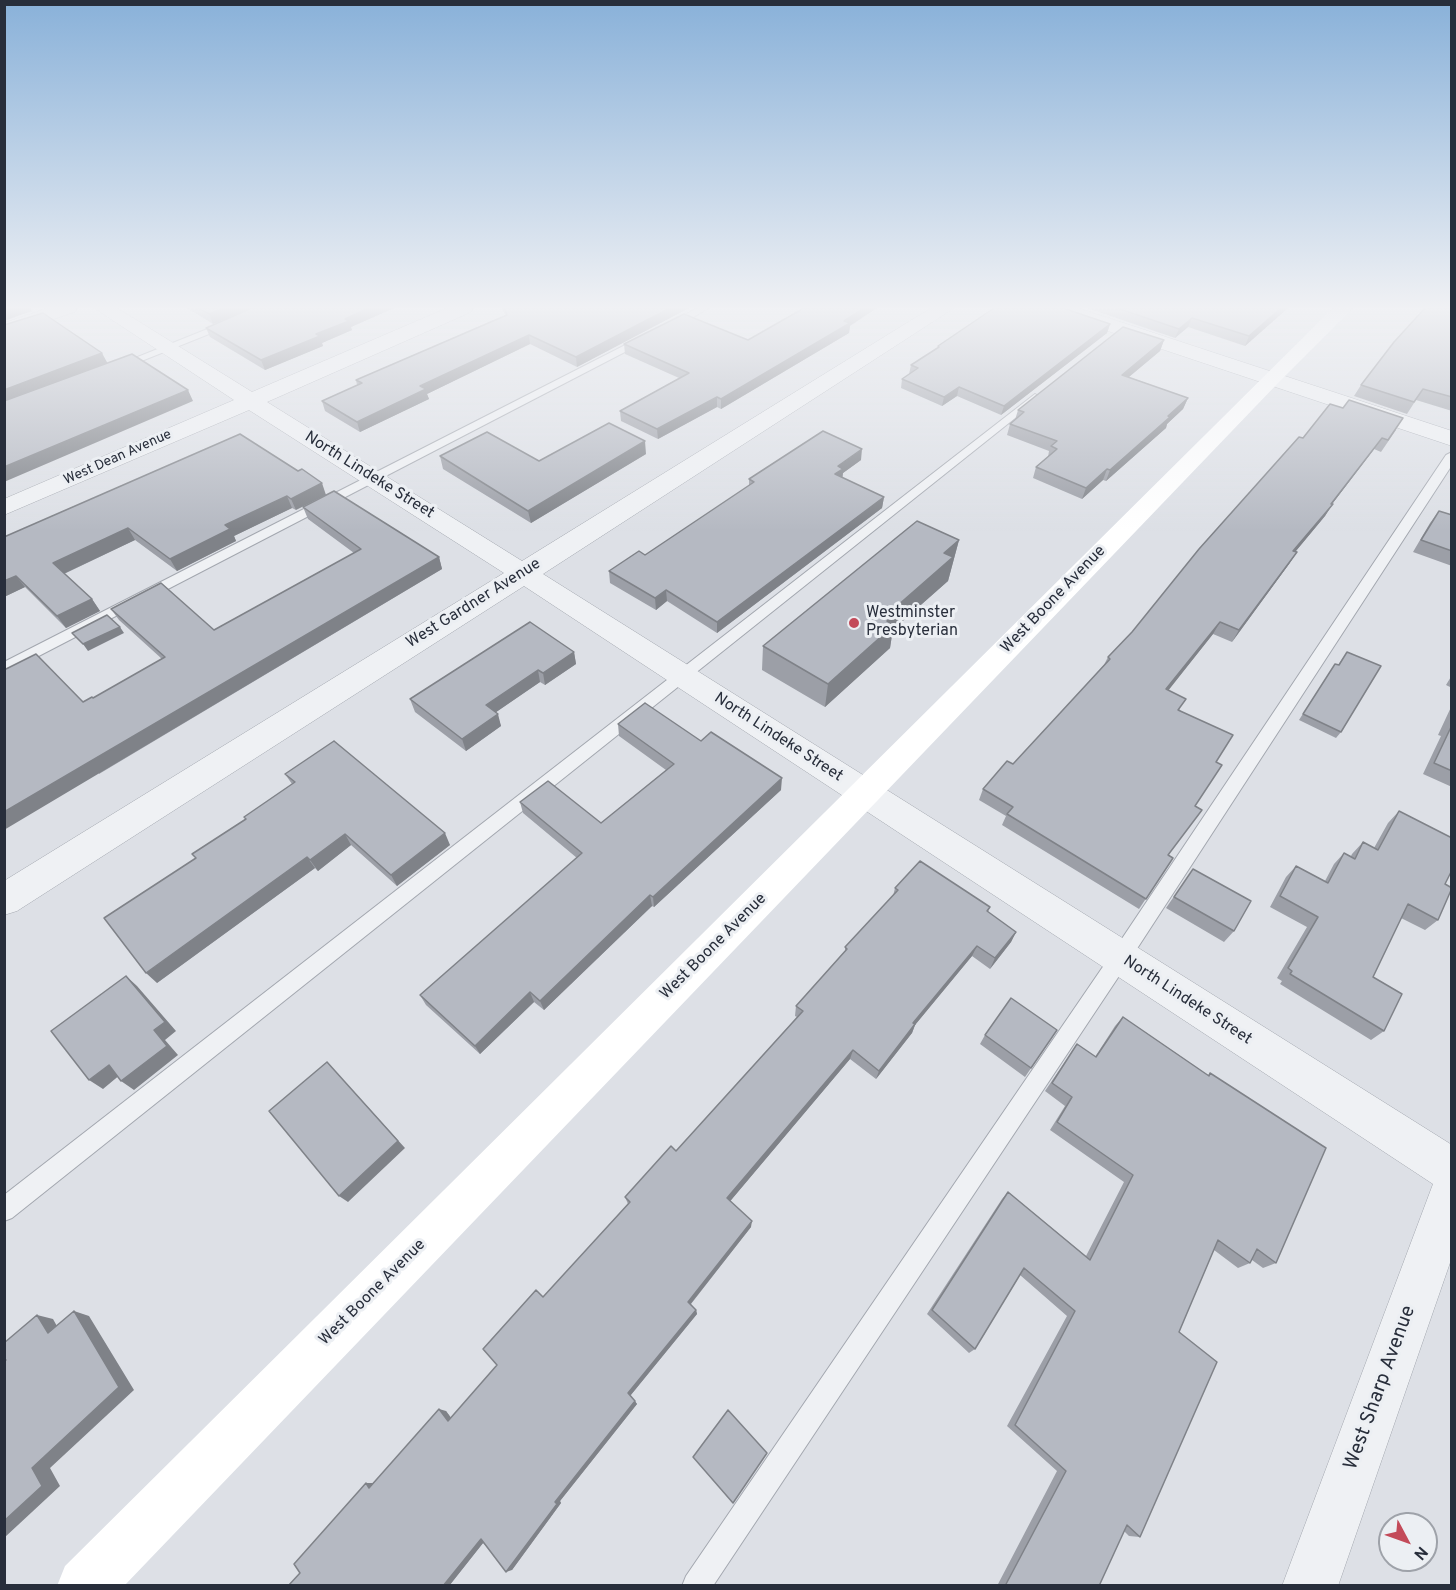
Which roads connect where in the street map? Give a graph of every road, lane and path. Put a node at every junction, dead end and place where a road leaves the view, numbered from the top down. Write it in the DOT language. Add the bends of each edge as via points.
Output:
graph roads {
  1 [pos="220,382"];
  2 [pos="292,382"];
  3 [pos="562,382"];
  4 [pos="827,382"];
  5 [pos="1268,382"];
  6 [pos="1281,382"];
  7 [pos="1046,389"];
  8 [pos="249,401"];
  9 [pos="1452,439"];
  10 [pos="1452,455"];
  11 [pos="372,479"];
  12 [pos="4,508"];
  13 [pos="523,573"];
  14 [pos="4,669"];
  15 [pos="683,677"];
  16 [pos="864,794"];
  17 [pos="4,900"];
  18 [pos="1120,958"];
  19 [pos="1452,1171"];
  20 [pos="1452,1191"];
  21 [pos="4,1210"];
  22 [pos="85,1586"];
  23 [pos="696,1586"];
  24 [pos="1310,1586"];
  1 -- 8 [label="street, North Lindeke Street"];
  2 -- 8 [label="street, West Dean Avenue"];
  3 -- 11 [label="lane"];
  4 -- 13 [label="street, West Gardner Avenue"];
  5 -- 16 [label="main road, West Boone Avenue"];
  6 -- 9 [label="street"];
  7 -- 15 [label="lane"];
  8 -- 11 [label="street, North Lindeke Street"];
  8 -- 12 [label="street, West Dean Avenue"];
  10 -- 18 [label="lane"];
  11 -- 13 [label="street, North Lindeke Street"];
  11 -- 14 [label="lane"];
  13 -- 15 [label="street, North Lindeke Street"];
  13 -- 17 [label="street, West Gardner Avenue"];
  15 -- 16 [label="street, North Lindeke Street"];
  15 -- 21 [label="lane"];
  16 -- 18 [label="street, North Lindeke Street"];
  16 -- 22 [label="main road, West Boone Avenue"];
  18 -- 19 [label="street, North Lindeke Street"];
  18 -- 23 [label="lane"];
  20 -- 24 [label="street, West Sharp Avenue"];
}
